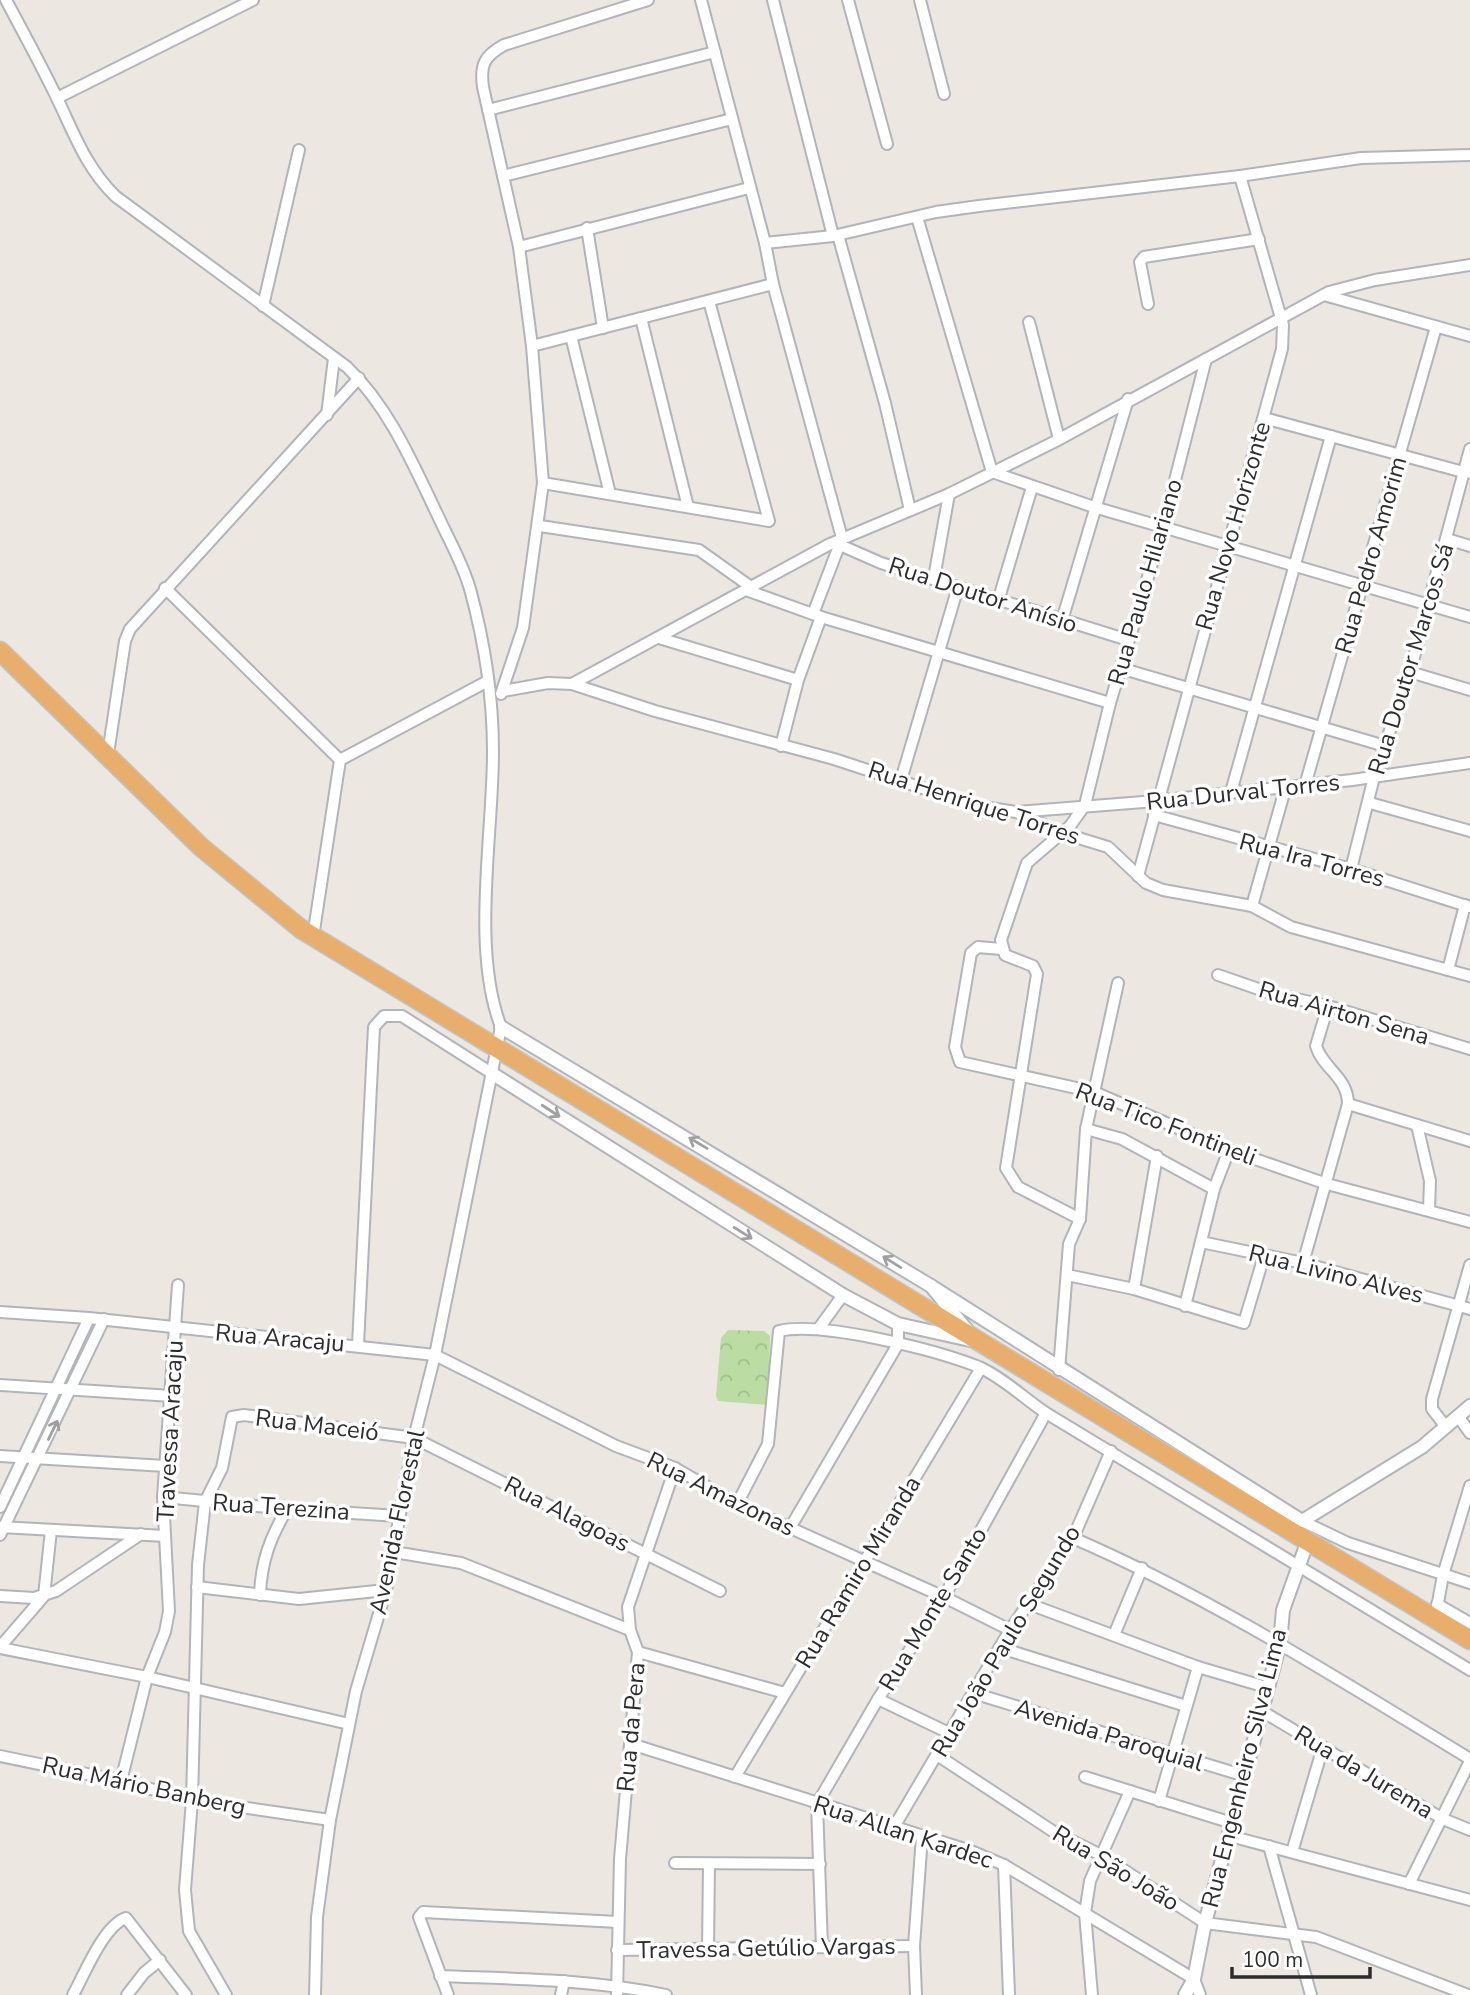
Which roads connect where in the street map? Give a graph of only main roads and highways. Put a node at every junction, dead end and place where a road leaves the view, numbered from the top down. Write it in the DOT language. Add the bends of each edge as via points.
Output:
graph roads {
  1 [pos="0,651"];
  2 [pos="1470,1640"];
  1 -- 2 [label="highway" via="201,847 313,937 976,1341 1296,1526 1307,1543 1436,1611"];
}
